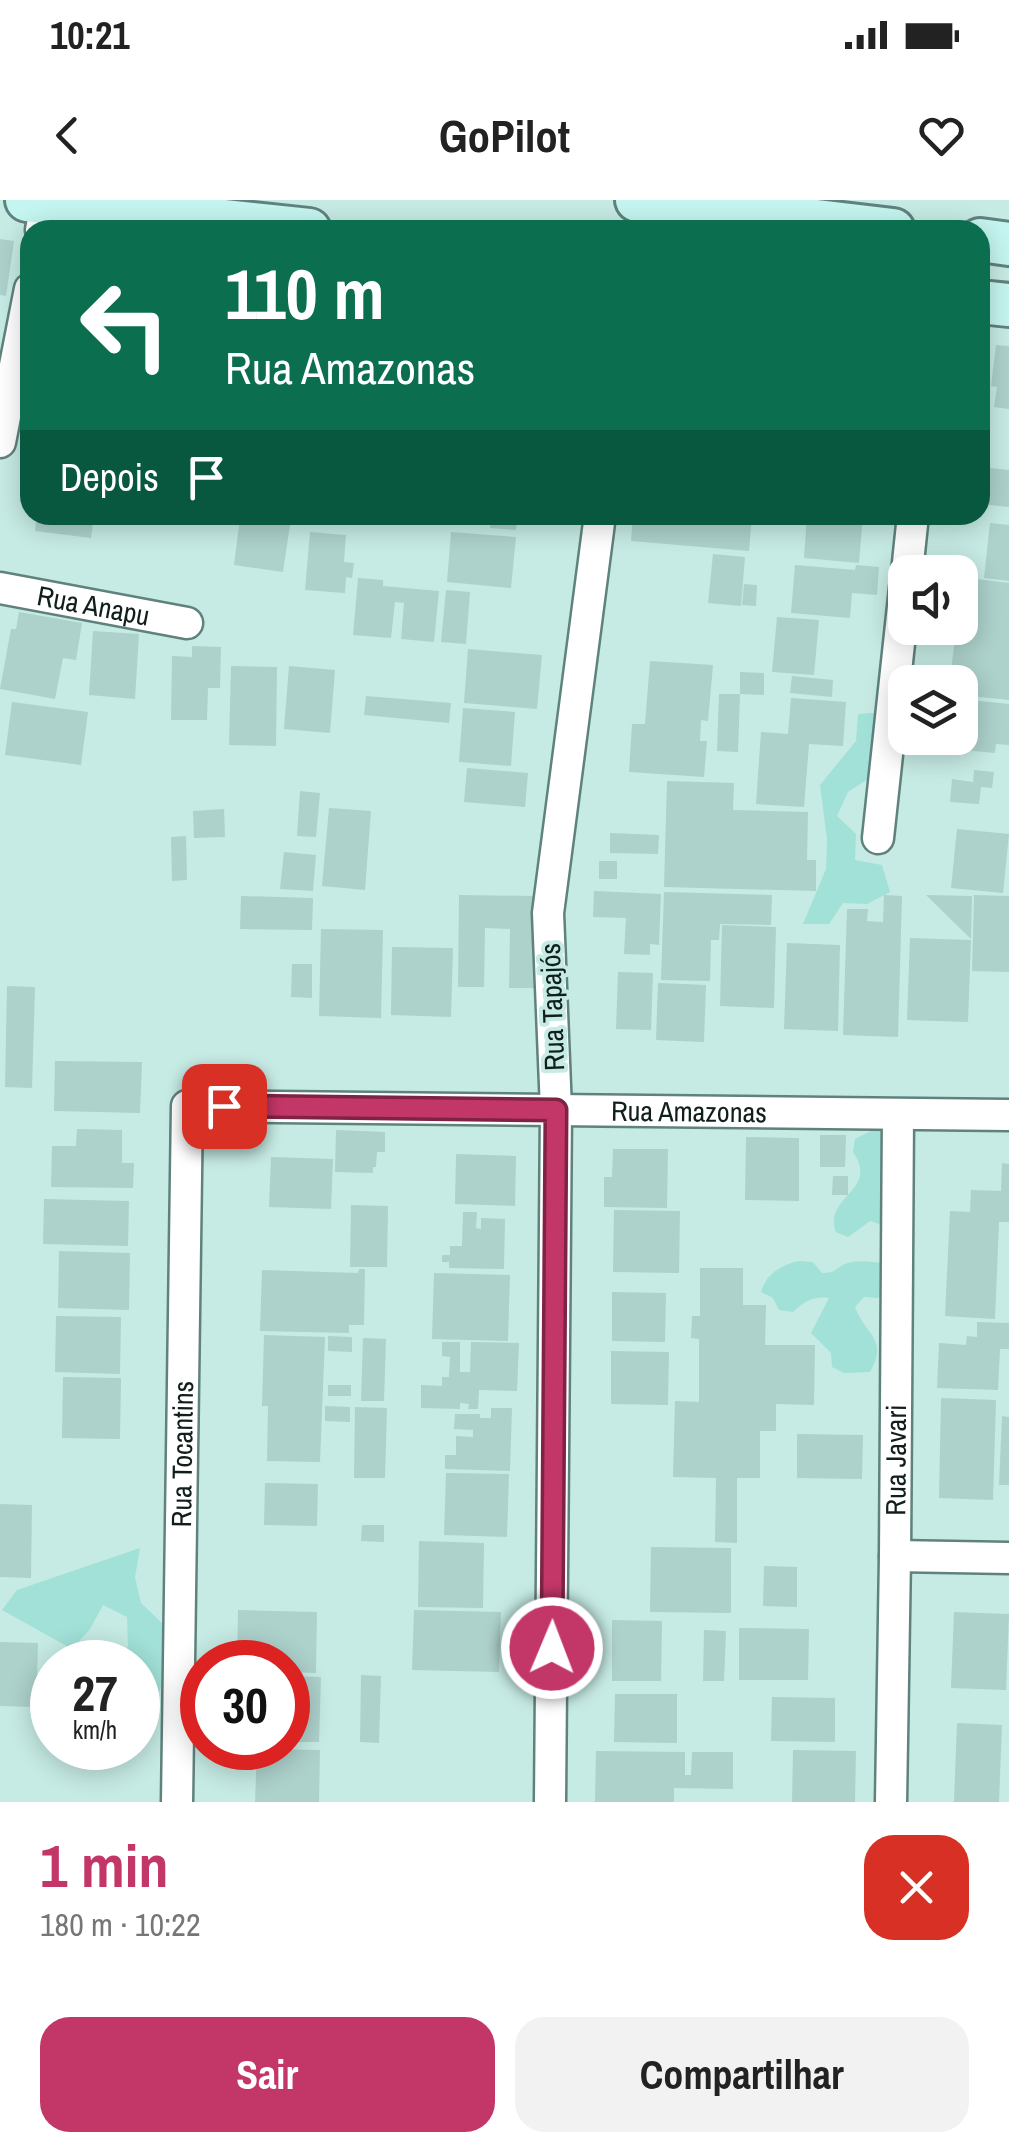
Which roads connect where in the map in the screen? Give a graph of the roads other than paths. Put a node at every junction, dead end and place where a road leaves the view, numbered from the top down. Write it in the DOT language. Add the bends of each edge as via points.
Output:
graph roads {
  1 [pos="638,200"];
  2 [pos="41,208"];
  3 [pos="188,220"];
  4 [pos="808,220"];
  5 [pos="20,340"];
  6 [pos="0,442"];
  7 [pos="599,525"];
  8 [pos="912,525"];
  9 [pos="909,555"];
  10 [pos="0,588"];
  11 [pos="186,623"];
  12 [pos="899,645"];
  13 [pos="878,838"];
  14 [pos="186,1106"];
  15 [pos="556,1110"];
  16 [pos="898,1116"];
  17 [pos="1009,1116"];
  18 [pos="896,1556"];
  19 [pos="1009,1558"];
  20 [pos="177,1802"];
  21 [pos="550,1802"];
  22 [pos="891,1802"];
  1 -- 4 [label="main road"];
  2 -- 3 [label="main road"];
  5 -- 6 [label="street"];
  7 -- 15 [label="street, Rua Tapajós" via="548,913"];
  8 -- 9 [label="street"];
  10 -- 11 [label="street, Rua Anapu"];
  12 -- 13 [label="street"];
  14 -- 15 [label="street, Rua Amazonas"];
  14 -- 20 [label="street, Rua Tocantins"];
  15 -- 16 [label="street, Rua Amazonas"];
  15 -- 21 [label="street, Rua Tapajós"];
  16 -- 17 [label="street, Rua Amazonas"];
  16 -- 18 [label="street, Rua Javari"];
  18 -- 19 [label="street"];
  18 -- 22 [label="street, Rua Javari"];
}
